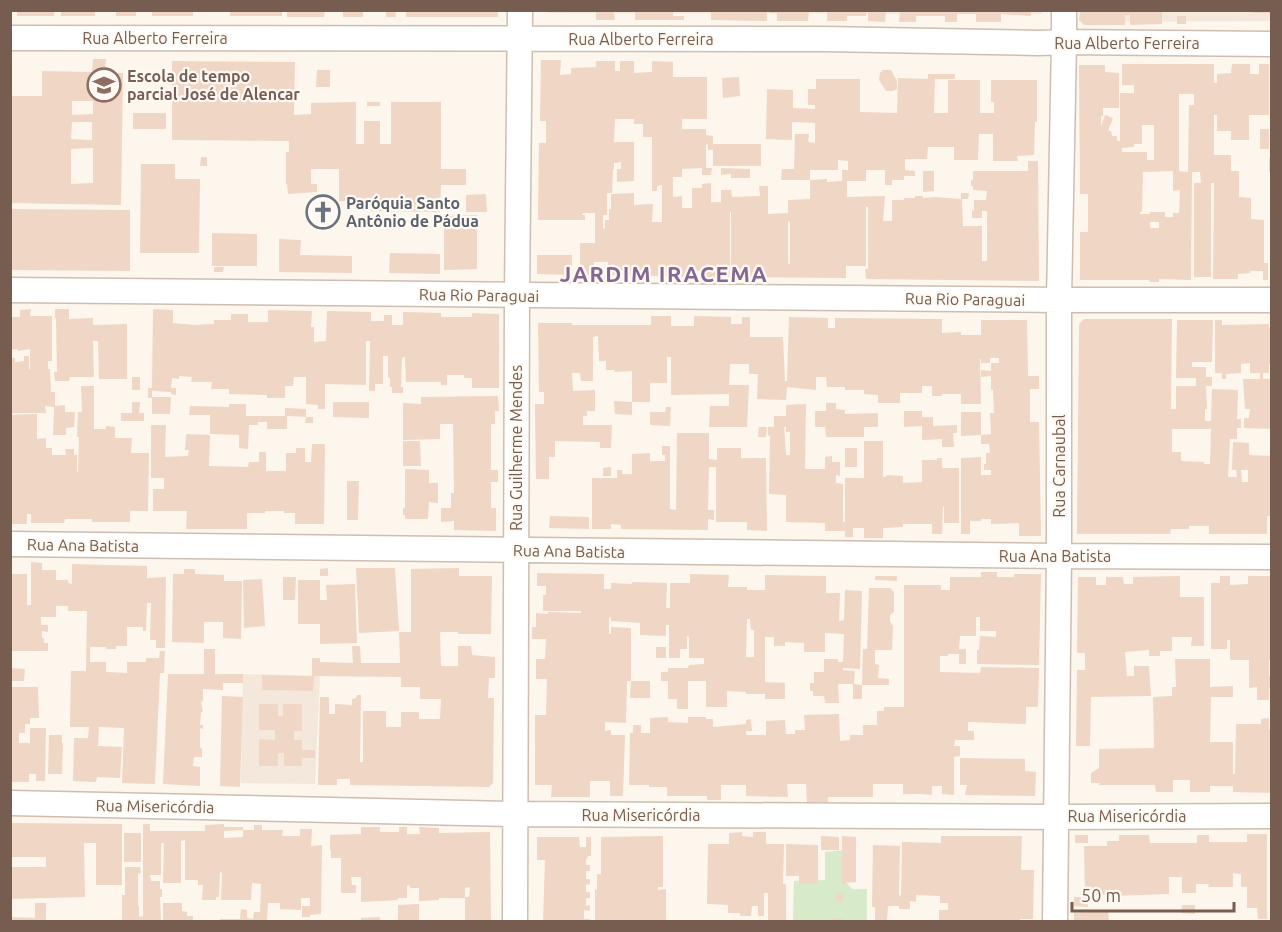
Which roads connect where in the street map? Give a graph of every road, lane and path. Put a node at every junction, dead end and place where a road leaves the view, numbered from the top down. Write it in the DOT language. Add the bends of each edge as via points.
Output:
graph roads {
  1 [pos="520,10"];
  2 [pos="1064,10"];
  3 [pos="10,38"];
  4 [pos="520,39"];
  5 [pos="1064,42"];
  6 [pos="1272,44"];
  7 [pos="10,290"];
  8 [pos="516,295"];
  9 [pos="1059,300"];
  10 [pos="1272,300"];
  11 [pos="10,544"];
  12 [pos="516,550"];
  13 [pos="1059,556"];
  14 [pos="1272,557"];
  15 [pos="10,803"];
  16 [pos="515,814"];
  17 [pos="1272,816"];
  18 [pos="1057,817"];
  19 [pos="516,921"];
  20 [pos="1055,921"];
  1 -- 4 [label="street, Rua Guilherme Mendes"];
  2 -- 5 [label="street, Rua Carnaubal"];
  3 -- 4 [label="street, Rua Alberto Ferreira"];
  4 -- 5 [label="street, Rua Alberto Ferreira"];
  4 -- 8 [label="street, Rua Guilherme Mendes"];
  5 -- 6 [label="street, Rua Alberto Ferreira"];
  5 -- 9 [label="street, Rua Carnaubal"];
  7 -- 8 [label="street, Rua Rio Paraguai"];
  8 -- 9 [label="street, Rua Rio Paraguai"];
  8 -- 12 [label="street, Rua Guilherme Mendes"];
  9 -- 10 [label="street, Rua Rio Paraguai"];
  9 -- 13 [label="street, Rua Carnaubal"];
  11 -- 12 [label="street, Rua Ana Batista"];
  12 -- 13 [label="street, Rua Ana Batista"];
  12 -- 16 [label="street, Rua Guilherme Mendes"];
  13 -- 14 [label="street, Rua Ana Batista"];
  13 -- 18 [label="street, Rua Carnaubal"];
  15 -- 16 [label="street, Rua Misericórdia"];
  16 -- 18 [label="street, Rua Misericórdia"];
  16 -- 19 [label="street, Rua Guilherme Mendes"];
  17 -- 18 [label="street, Rua Misericórdia"];
  18 -- 20 [label="street, Rua Carnaubal"];
}
